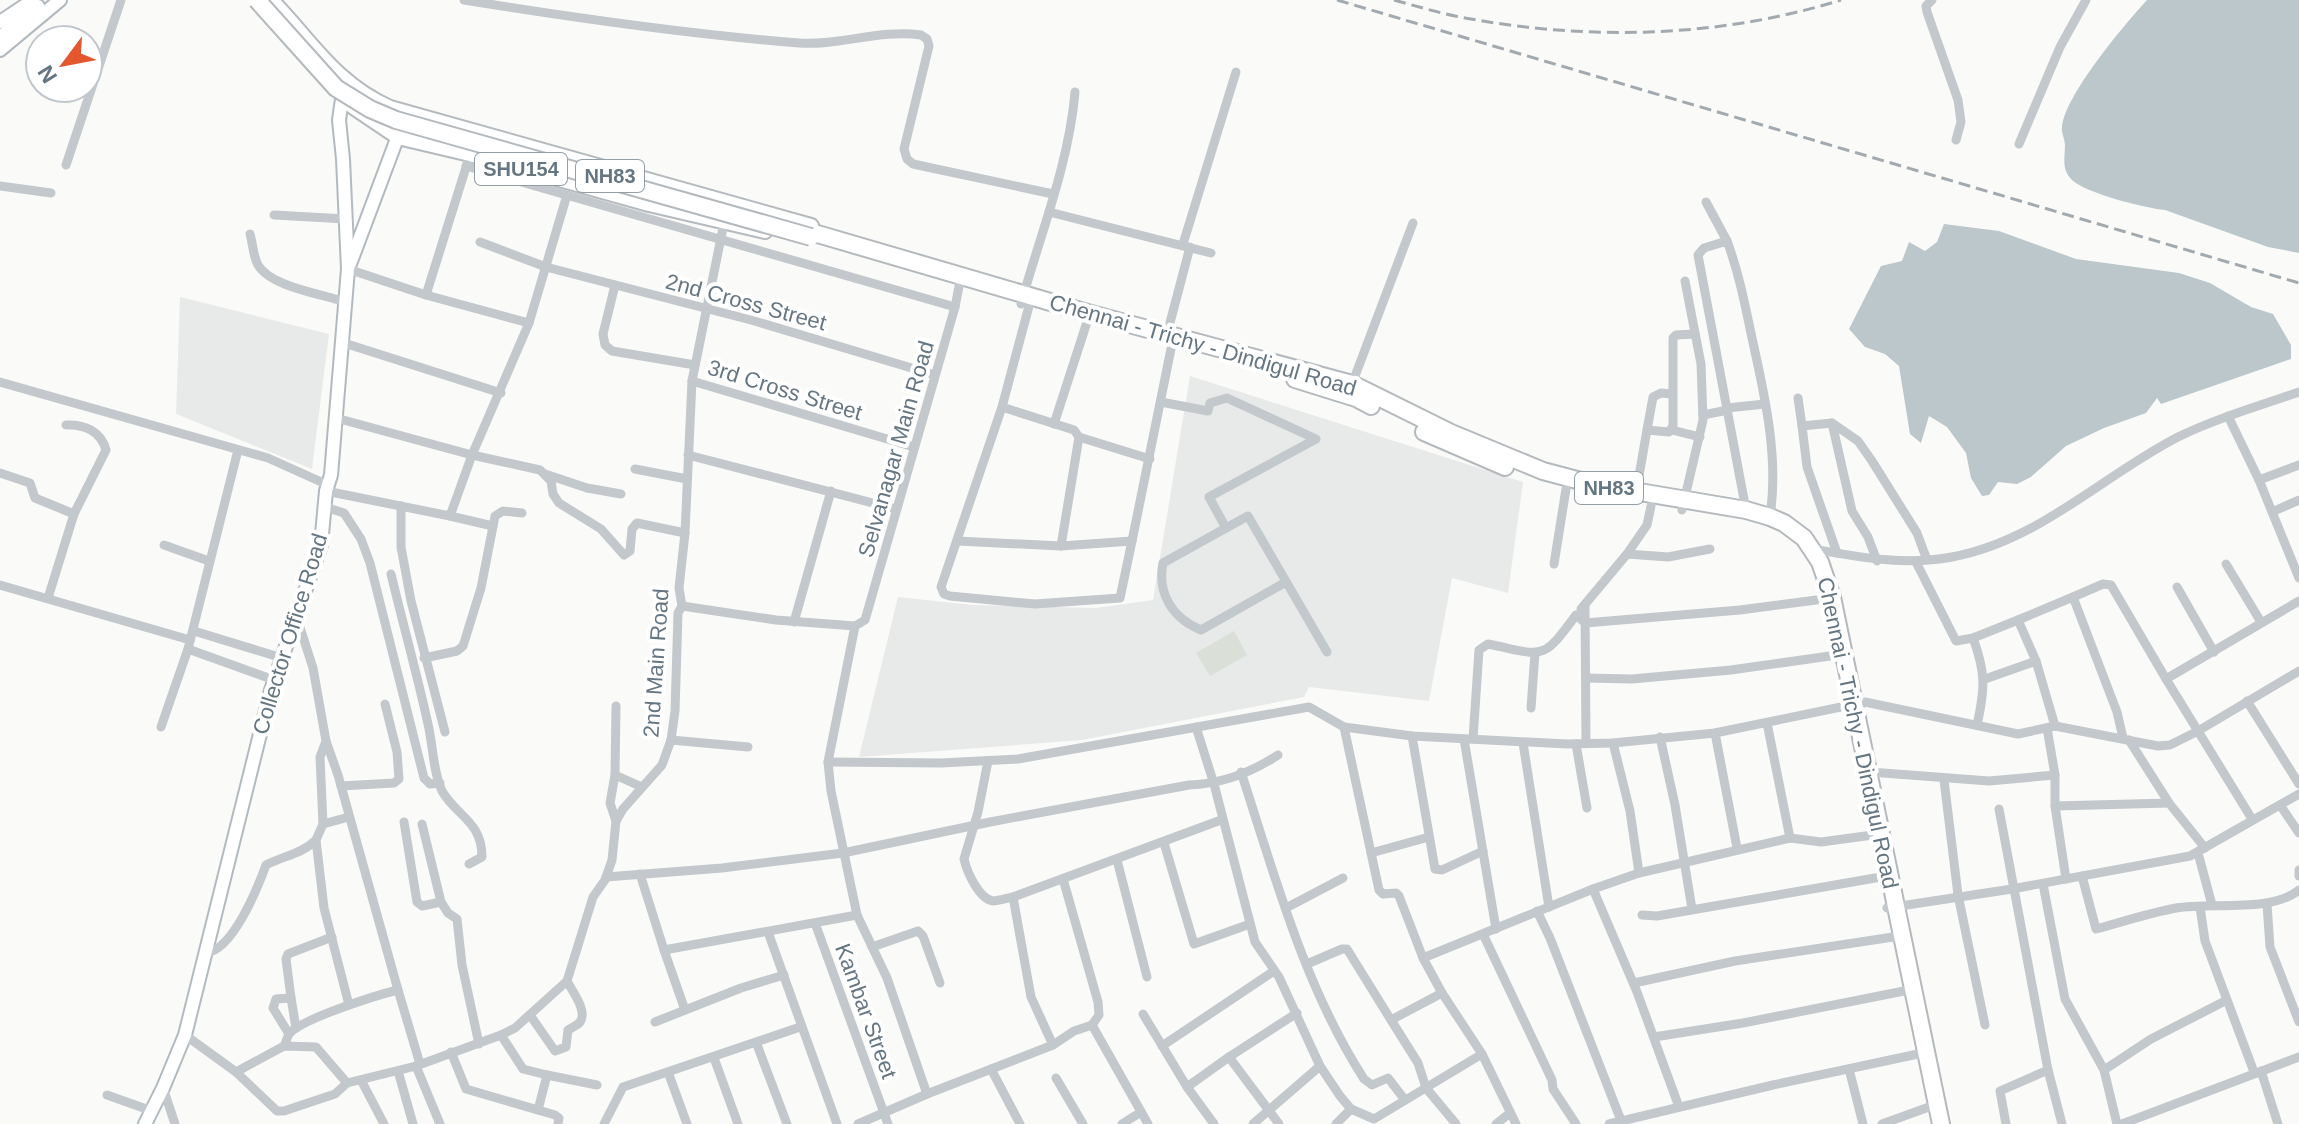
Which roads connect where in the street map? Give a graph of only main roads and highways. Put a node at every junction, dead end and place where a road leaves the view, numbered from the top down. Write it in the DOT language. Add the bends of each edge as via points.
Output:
graph roads {
  1 [pos="33,0"];
  2 [pos="40,0"];
  3 [pos="48,0"];
  4 [pos="60,0"];
  5 [pos="255,0"];
  6 [pos="268,0"];
  7 [pos="0,22"];
  8 [pos="0,29"];
  9 [pos="0,37"];
  10 [pos="0,50"];
  11 [pos="343,89"];
  12 [pos="407,115"];
  13 [pos="398,137"];
  14 [pos="811,235"];
  15 [pos="841,244"];
  16 [pos="348,269"];
  17 [pos="1025,301"];
  18 [pos="1169,339"];
  19 [pos="1240,358"];
  20 [pos="1404,416"];
  21 [pos="1682,506"];
  22 [pos="1852,703"];
  23 [pos="1891,907"];
  24 [pos="145,1124"];
  25 [pos="1932,1124"];
  26 [pos="1941,1124"];
  1 -- 7 [label="main road"];
  2 -- 8 [label="main road"];
  3 -- 9 [label="main road"];
  4 -- 10 [label="main road"];
  5 -- 11 [label="main road, SHU154" via="308,65"];
  5 -- 14 [label="highway, NH83, bridge" via="327,79 396,120"];
  6 -- 11 [label="main road, NH83"];
  6 -- 12 [label="highway, bridge" via="315,59 349,91 377,107"];
  11 -- 12 [label="main road, NH83"];
  11 -- 13 [label="main road, SHU154"];
  11 -- 16 [label="main road, Collector Office Road" via="339,120"];
  12 -- 13 [label="main road"];
  12 -- 14 [label="highway, NH83, bridge"];
  12 -- 15 [label="main road, NH83" via="793,220 826,232"];
  13 -- 15 [label="main road, SHU154" via="468,160 724,223"];
  13 -- 16 [label="main road"];
  14 -- 15 [label="highway, Chennai - Trichy - Dindigul Road"];
  15 -- 17 [label="highway, Chennai - Trichy - Dindigul Road / NH83"];
  16 -- 24 [label="main road, Collector Office Road" via="321,545 274,680 185,1035"];
  17 -- 18 [label="highway, Chennai - Trichy - Dindigul Road / NH83"];
  17 -- 18 [label="highway, Chennai - Trichy - Dindigul Road / NH83" via="1087,322"];
  18 -- 19 [label="highway, Chennai - Trichy - Dindigul Road / NH83"];
  19 -- 20 [label="highway, Chennai - Trichy - Dindigul Road / NH83"];
  19 -- 20 [label="highway, Chennai - Trichy - Dindigul Road / NH83" via="1352,384"];
  20 -- 21 [label="highway, Chennai - Trichy - Dindigul Road / NH83" via="1543,471"];
  20 -- 21 [label="highway, Chennai - Trichy - Dindigul Road / NH83" via="1475,456 1566,489 1651,506"];
  21 -- 22 [label="highway, Chennai - Trichy - Dindigul Road / NH83" via="1744,519 1785,535 1810,564 1824,599"];
  21 -- 22 [label="highway, Chennai - Trichy - Dindigul Road / NH83" via="1770,517 1795,530 1813,549 1832,597"];
  22 -- 23 [label="highway, Chennai - Trichy - Dindigul Road / NH83" via="1870,772"];
  22 -- 23 [label="highway, Chennai - Trichy - Dindigul Road / NH83" via="1881,877"];
  23 -- 25 [label="highway, Chennai - Trichy - Dindigul Road / NH83"];
  23 -- 26 [label="highway, Chennai - Trichy - Dindigul Road / NH83"];
}
